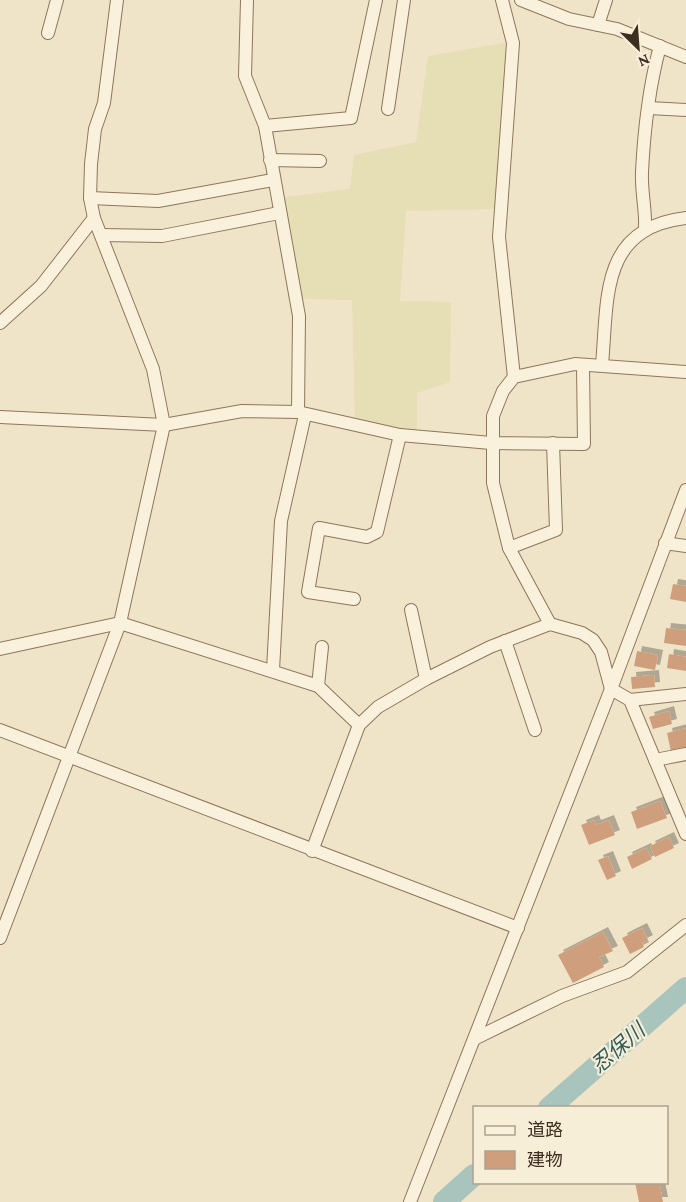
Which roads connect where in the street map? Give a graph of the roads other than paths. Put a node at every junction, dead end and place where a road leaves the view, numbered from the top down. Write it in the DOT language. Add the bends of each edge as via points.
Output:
graph roads {
  1 [pos="57,0"];
  2 [pos="117,0"];
  3 [pos="247,0"];
  4 [pos="376,0"];
  5 [pos="404,0"];
  6 [pos="502,0"];
  7 [pos="521,0"];
  8 [pos="606,0"];
  9 [pos="598,25"];
  10 [pos="48,33"];
  11 [pos="660,46"];
  12 [pos="686,57"];
  13 [pos="649,108"];
  14 [pos="388,109"];
  15 [pos="686,110"];
  16 [pos="265,126"];
  17 [pos="270,160"];
  18 [pos="320,161"];
  19 [pos="273,180"];
  20 [pos="90,198"];
  21 [pos="279,213"];
  22 [pos="94,218"];
  23 [pos="686,218"];
  24 [pos="645,228"];
  25 [pos="101,235"];
  26 [pos="0,323"];
  27 [pos="602,364"];
  28 [pos="583,365"];
  29 [pos="686,372"];
  30 [pos="514,377"];
  31 [pos="301,413"];
  32 [pos="0,417"];
  33 [pos="164,425"];
  34 [pos="400,435"];
  35 [pos="491,443"];
  36 [pos="553,443"];
  37 [pos="686,490"];
  38 [pos="665,543"];
  39 [pos="686,546"];
  40 [pos="509,548"];
  41 [pos="354,598"];
  42 [pos="411,609"];
  43 [pos="120,622"];
  44 [pos="550,624"];
  45 [pos="505,641"];
  46 [pos="322,647"];
  47 [pos="0,649"];
  48 [pos="273,670"];
  49 [pos="426,679"];
  50 [pos="318,686"];
  51 [pos="611,689"];
  52 [pos="686,694"];
  53 [pos="630,700"];
  54 [pos="359,725"];
  55 [pos="0,730"];
  56 [pos="536,730"];
  57 [pos="686,754"];
  58 [pos="68,756"];
  59 [pos="655,760"];
  60 [pos="686,834"];
  61 [pos="312,851"];
  62 [pos="686,925"];
  63 [pos="518,928"];
  64 [pos="0,938"];
  65 [pos="476,1038"];
  66 [pos="410,1202"];
  1 -- 10 [label="street"];
  2 -- 20 [label="street" via="104,103 95,129"];
  3 -- 16 [label="street" via="244,76"];
  4 -- 16 [label="street" via="351,118"];
  5 -- 14 [label="street"];
  6 -- 30 [label="street" via="513,43 499,237"];
  7 -- 9 [label="street" via="569,20"];
  8 -- 9 [label="street"];
  9 -- 11 [label="street"];
  11 -- 12 [label="street"];
  11 -- 13 [label="street"];
  13 -- 15 [label="street"];
  13 -- 24 [label="street" via="642,172"];
  16 -- 17 [label="street"];
  17 -- 18 [label="street"];
  17 -- 19 [label="street"];
  19 -- 20 [label="street" via="158,201"];
  19 -- 21 [label="street"];
  20 -- 22 [label="street"];
  21 -- 25 [label="street" via="162,236"];
  21 -- 31 [label="street" via="298,316"];
  22 -- 25 [label="street"];
  22 -- 26 [label="street" via="41,286"];
  23 -- 24 [label="street"];
  24 -- 27 [label="street" via="617,258 612,272"];
  25 -- 33 [label="street" via="153,369"];
  27 -- 28 [label="street"];
  27 -- 29 [label="street"];
  28 -- 30 [label="street"];
  28 -- 36 [label="street" via="584,444"];
  30 -- 35 [label="street" via="493,416"];
  31 -- 33 [label="street" via="242,411"];
  31 -- 34 [label="street"];
  31 -- 48 [label="street" via="281,521"];
  32 -- 33 [label="street"];
  33 -- 43 [label="street"];
  34 -- 35 [label="street"];
  34 -- 41 [label="street" via="377,532 367,537 319,528 308,592"];
  35 -- 36 [label="street"];
  35 -- 40 [label="street" via="493,483"];
  36 -- 40 [label="street" via="556,530"];
  37 -- 38 [label="street"];
  38 -- 39 [label="street"];
  38 -- 51 [label="street"];
  40 -- 44 [label="street"];
  42 -- 49 [label="street"];
  43 -- 47 [label="street"];
  43 -- 48 [label="street"];
  43 -- 58 [label="street"];
  44 -- 45 [label="street"];
  44 -- 51 [label="street" via="593,640 601,652"];
  45 -- 49 [label="street"];
  45 -- 56 [label="street"];
  46 -- 50 [label="street"];
  48 -- 50 [label="street"];
  49 -- 54 [label="street" via="378,706"];
  50 -- 54 [label="street"];
  51 -- 53 [label="street"];
  51 -- 63 [label="street"];
  52 -- 53 [label="street"];
  53 -- 59 [label="street"];
  54 -- 61 [label="street"];
  55 -- 58 [label="street"];
  57 -- 59 [label="street"];
  58 -- 61 [label="street"];
  58 -- 64 [label="street"];
  59 -- 60 [label="street"];
  61 -- 63 [label="street"];
  62 -- 65 [label="street" via="627,972 562,996"];
  63 -- 65 [label="street"];
  65 -- 66 [label="street"];
}
